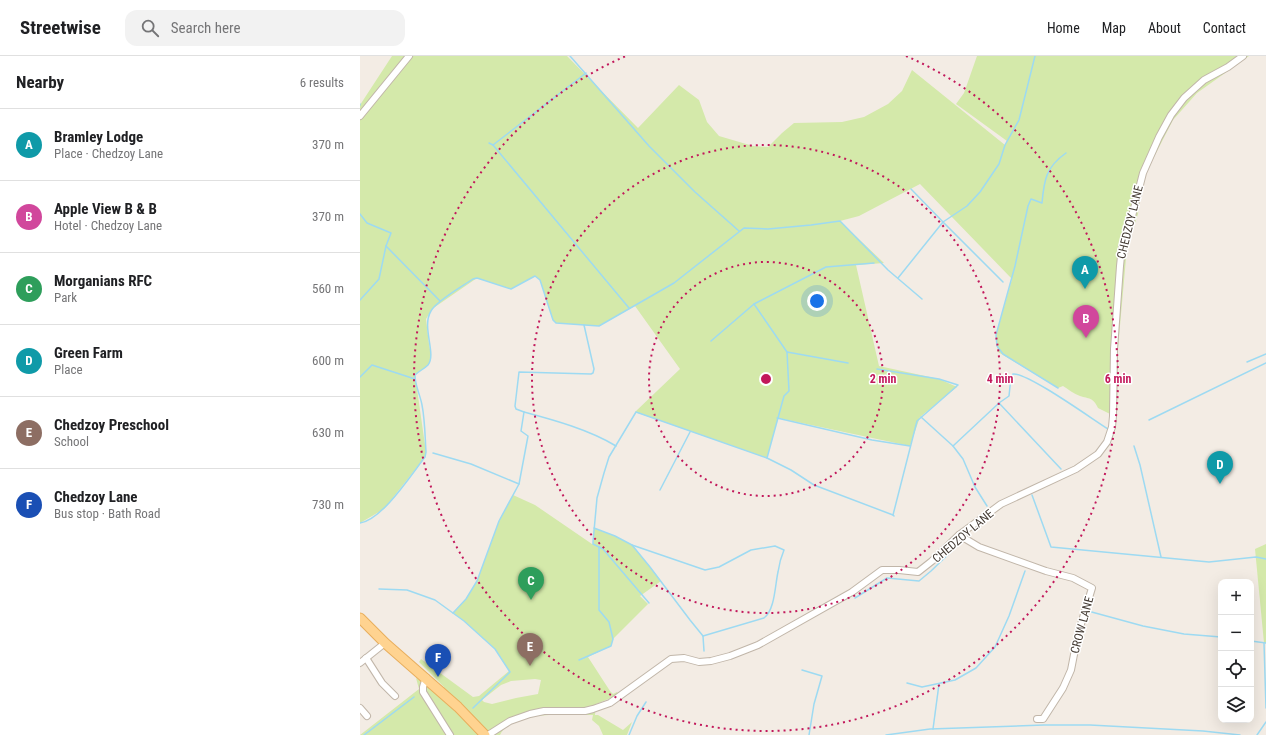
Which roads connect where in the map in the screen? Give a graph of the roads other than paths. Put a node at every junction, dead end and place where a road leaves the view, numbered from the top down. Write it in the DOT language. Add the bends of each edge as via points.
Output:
graph roads {
  1 [pos="409,56"];
  2 [pos="1243,56"];
  3 [pos="360,116"];
  4 [pos="959,536"];
  5 [pos="360,618"];
  6 [pos="385,643"];
  7 [pos="366,658"];
  8 [pos="360,663"];
  9 [pos="426,677"];
  10 [pos="395,696"];
  11 [pos="360,708"];
  12 [pos="367,716"];
  13 [pos="1037,720"];
  14 [pos="450,735"];
  15 [pos="485,735"];
  16 [pos="488,735"];
  1 -- 3 [label="street"];
  2 -- 4 [label="street, CHEDZOY LANE" via="1228,68 1204,80 1184,98 1171,115 1146,164 1122,247 1114,342 1112,421 1107,442 1098,454 1076,468 1001,504"];
  4 -- 13 [label="street, CROW LANE" via="979,547 1073,578 1092,588 1078,634 1071,670 1043,719"];
  4 -- 16 [label="street, CHEDZOY LANE" via="918,572 882,570 852,592 758,645 711,661 671,659 610,703 593,709 530,714 510,721"];
  5 -- 6 [label="main road"];
  6 -- 7 [label="street"];
  6 -- 9 [label="main road"];
  7 -- 8 [label="street"];
  7 -- 10 [label="street"];
  9 -- 14 [label="street" via="423,692"];
  9 -- 15 [label="main road"];
  11 -- 12 [label="street"];
}
